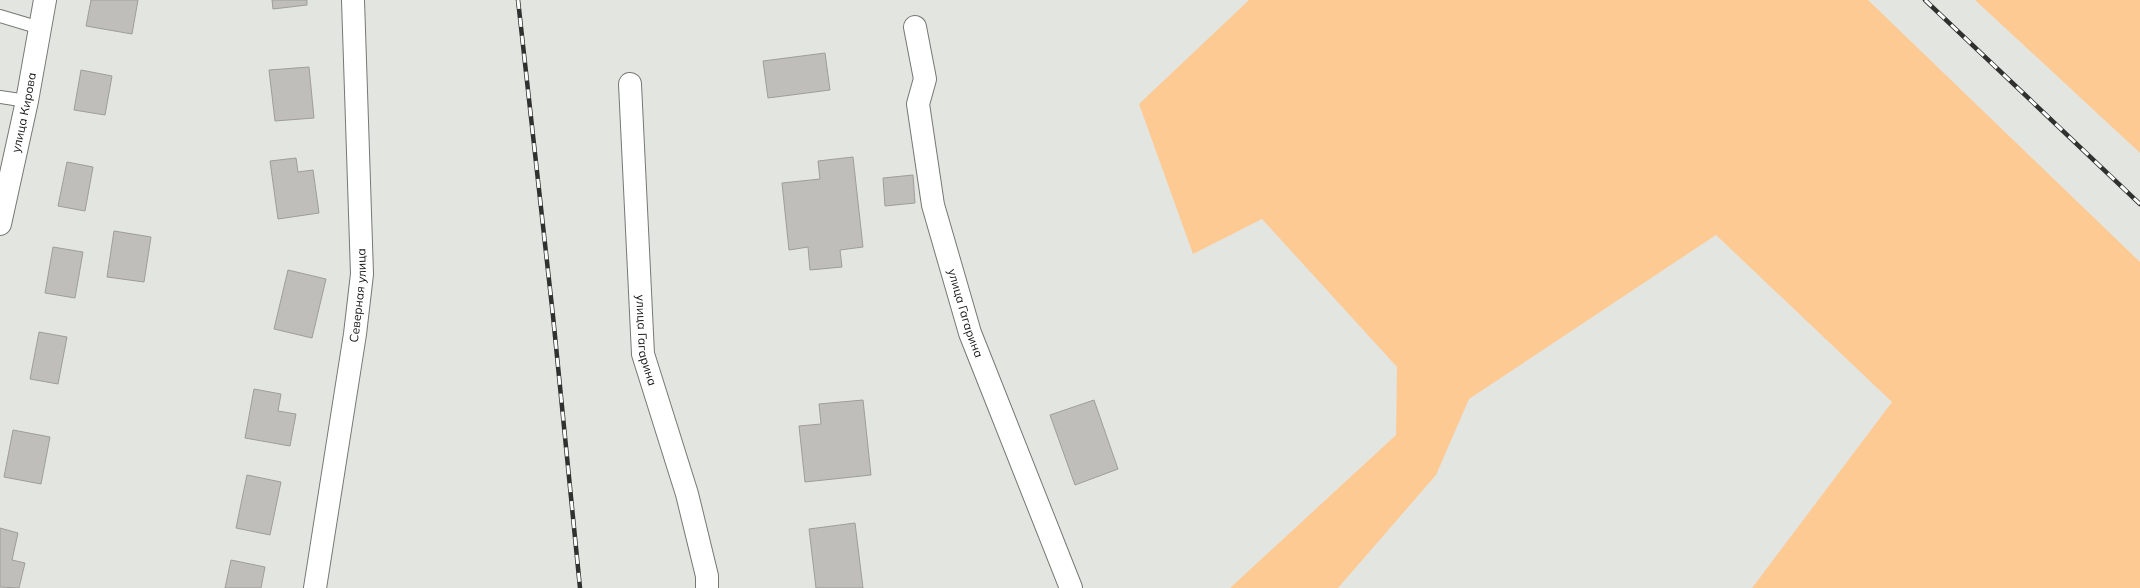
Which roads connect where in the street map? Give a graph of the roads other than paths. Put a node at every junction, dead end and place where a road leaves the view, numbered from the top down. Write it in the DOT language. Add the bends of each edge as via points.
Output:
graph roads {
  1 [pos="45,0"];
  2 [pos="353,0"];
  3 [pos="0,16"];
  4 [pos="915,27"];
  5 [pos="40,28"];
  6 [pos="630,84"];
  7 [pos="0,97"];
  8 [pos="27,101"];
  9 [pos="0,224"];
  10 [pos="315,588"];
  11 [pos="707,588"];
  12 [pos="1071,588"];
  1 -- 5 [label="street, улица Кирова"];
  2 -- 10 [label="street, Северная улица" via="362,274"];
  3 -- 5 [label="lane"];
  4 -- 12 [label="street, улица Гагарина" via="925,79 918,104 933,205 970,333"];
  5 -- 8 [label="street, улица Кирова"];
  6 -- 11 [label="street, улица Гагарина" via="643,354 687,494 707,576"];
  7 -- 8 [label="lane"];
  8 -- 9 [label="street, улица Кирова"];
}
